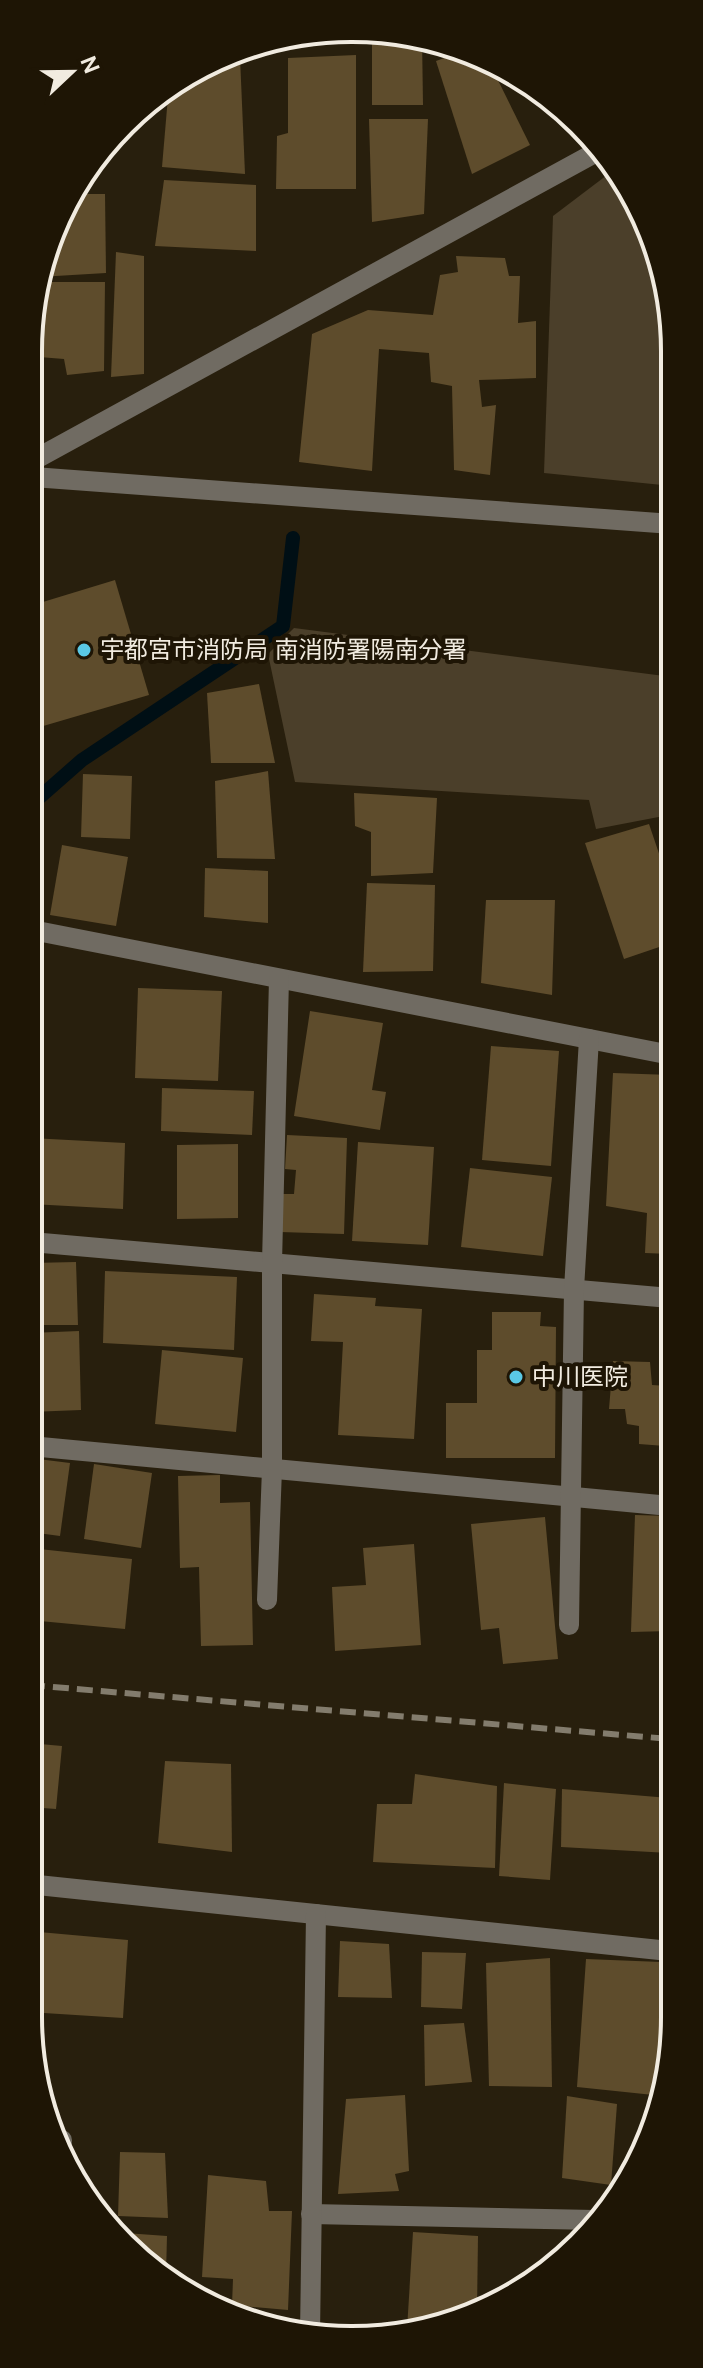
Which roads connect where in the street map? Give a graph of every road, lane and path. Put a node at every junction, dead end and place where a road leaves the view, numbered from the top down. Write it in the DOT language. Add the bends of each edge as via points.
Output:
graph roads {
  1 [pos="591,155"];
  2 [pos="42,456"];
  3 [pos="42,478"];
  4 [pos="661,523"];
  5 [pos="42,932"];
  6 [pos="279,979"];
  7 [pos="589,1039"];
  8 [pos="661,1053"];
  9 [pos="42,1243"];
  10 [pos="272,1263"];
  11 [pos="574,1289"];
  12 [pos="661,1297"];
  13 [pos="42,1447"];
  14 [pos="272,1469"];
  15 [pos="572,1496"];
  16 [pos="661,1505"];
  17 [pos="267,1600"];
  18 [pos="569,1625"];
  19 [pos="42,1885"];
  20 [pos="316,1914"];
  21 [pos="661,1950"];
  22 [pos="311,2214"];
  23 [pos="585,2220"];
  24 [pos="310,2323"];
  1 -- 2 [label="street"];
  3 -- 4 [label="street"];
  5 -- 6 [label="street"];
  6 -- 7 [label="street"];
  6 -- 10 [label="street"];
  7 -- 8 [label="street"];
  7 -- 11 [label="street"];
  9 -- 10 [label="street"];
  10 -- 11 [label="street"];
  10 -- 14 [label="street"];
  11 -- 12 [label="street"];
  11 -- 15 [label="street"];
  13 -- 14 [label="street"];
  14 -- 15 [label="street"];
  14 -- 17 [label="street"];
  15 -- 16 [label="street"];
  15 -- 18 [label="street"];
  19 -- 20 [label="street"];
  20 -- 21 [label="street"];
  20 -- 22 [label="street"];
  22 -- 23 [label="street"];
  22 -- 24 [label="street"];
}
